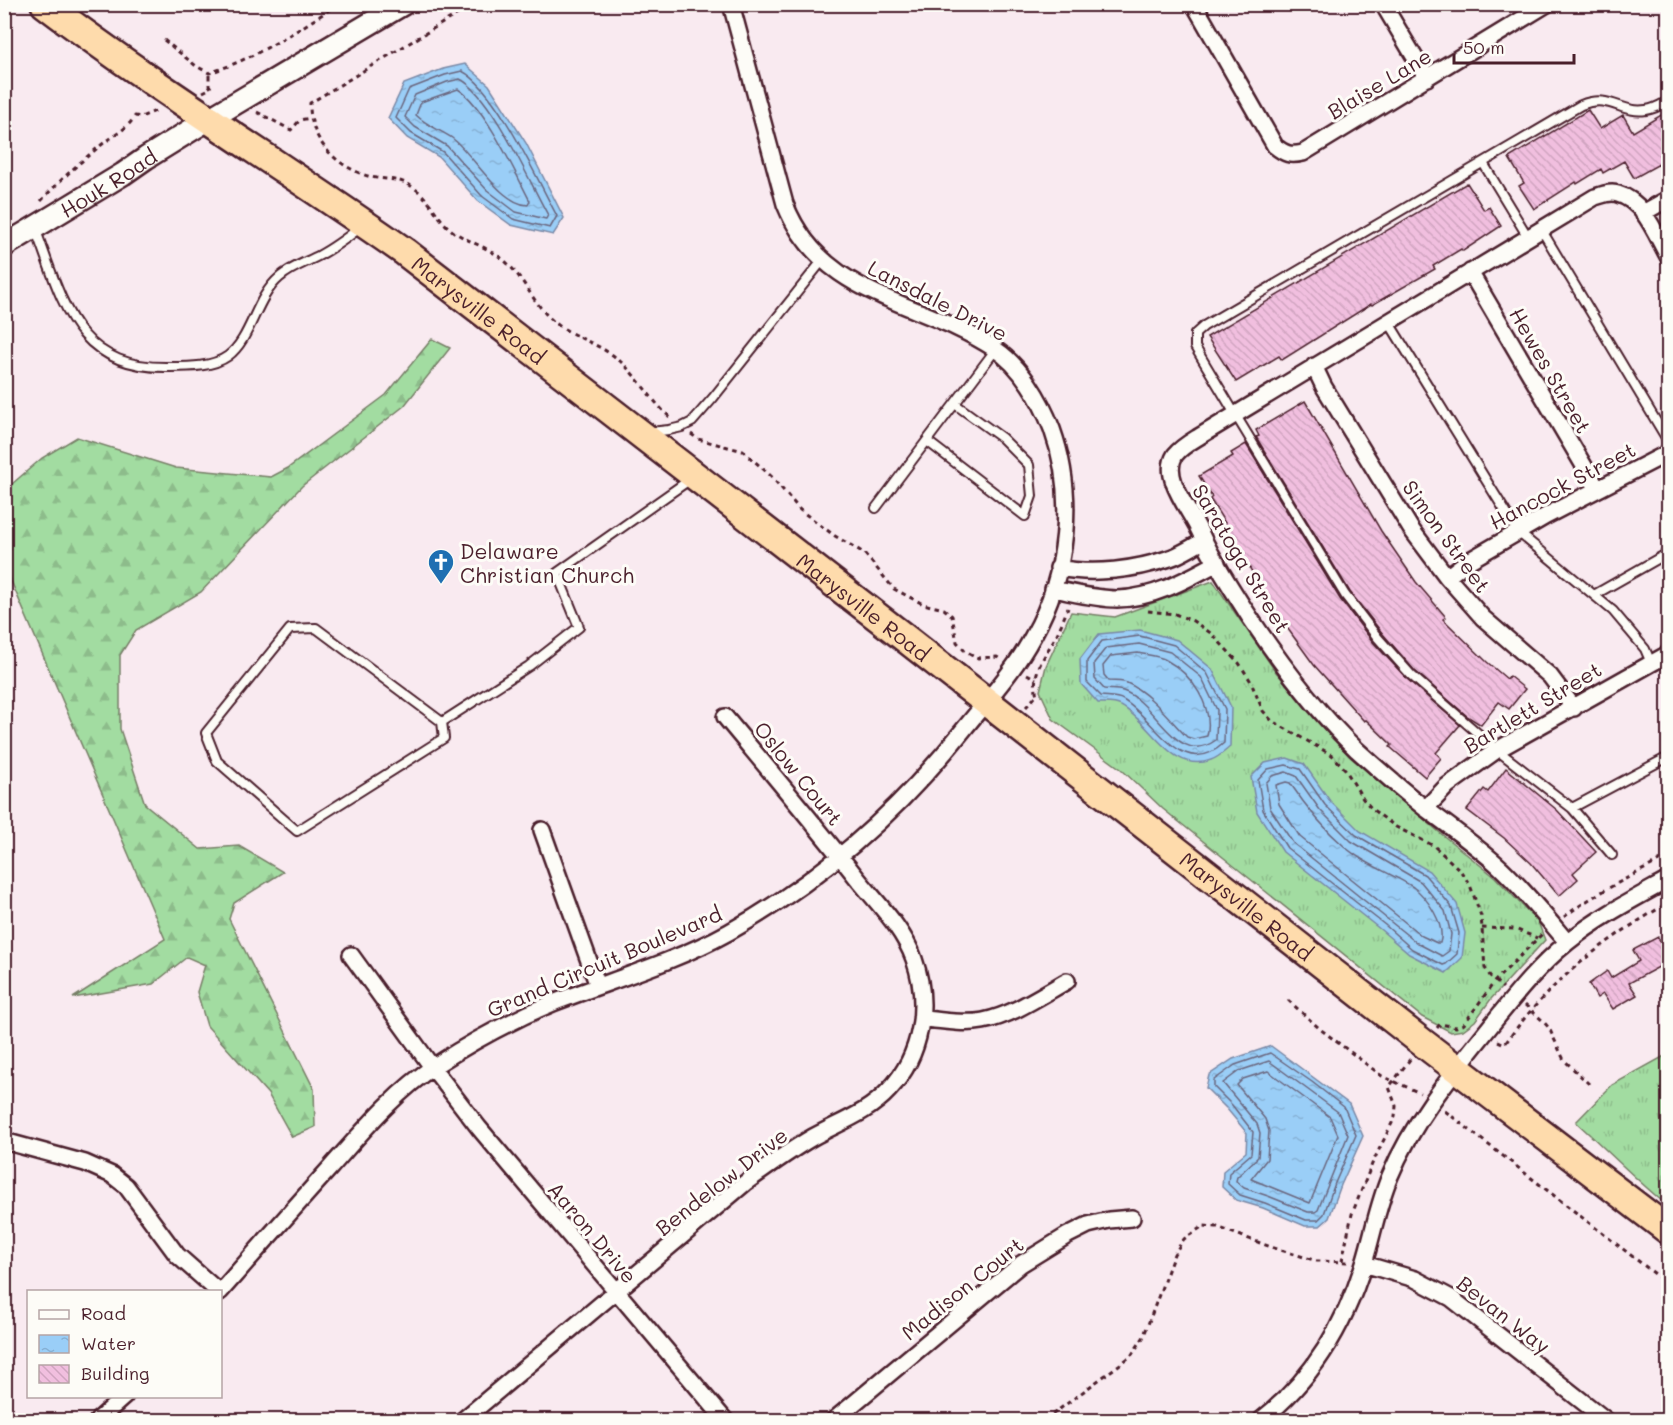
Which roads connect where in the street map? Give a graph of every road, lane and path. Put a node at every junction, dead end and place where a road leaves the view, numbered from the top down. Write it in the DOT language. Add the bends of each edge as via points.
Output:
graph roads {
  1 [pos="45,4"];
  2 [pos="338,4"];
  3 [pos="404,4"];
  4 [pos="474,4"];
  5 [pos="732,4"];
  6 [pos="1194,4"];
  7 [pos="1383,4"];
  8 [pos="1547,4"];
  9 [pos="164,40"];
  10 [pos="209,73"];
  11 [pos="1427,78"];
  12 [pos="182,100"];
  13 [pos="1668,101"];
  14 [pos="310,118"];
  15 [pos="209,119"];
  16 [pos="291,130"];
  17 [pos="1483,163"];
  18 [pos="1668,199"];
  19 [pos="37,205"];
  20 [pos="1643,213"];
  21 [pos="365,224"];
  22 [pos="35,228"];
  23 [pos="1535,233"];
  24 [pos="4,246"];
  25 [pos="1668,256"];
  26 [pos="822,261"];
  27 [pos="1470,272"];
  28 [pos="1388,321"];
  29 [pos="996,349"];
  30 [pos="1314,366"];
  31 [pos="955,404"];
  32 [pos="1235,414"];
  33 [pos="682,427"];
  34 [pos="640,433"];
  35 [pos="927,441"];
  36 [pos="1668,441"];
  37 [pos="1668,453"];
  38 [pos="696,475"];
  39 [pos="1597,488"];
  40 [pos="876,508"];
  41 [pos="1518,532"];
  42 [pos="1204,541"];
  43 [pos="1668,553"];
  44 [pos="1217,563"];
  45 [pos="1058,568"];
  46 [pos="1447,577"];
  47 [pos="1053,590"];
  48 [pos="1594,595"];
  49 [pos="1070,600"];
  50 [pos="1074,608"];
  51 [pos="1139,611"];
  52 [pos="1668,654"];
  53 [pos="1651,663"];
  54 [pos="1013,668"];
  55 [pos="1036,679"];
  56 [pos="985,702"];
  57 [pos="1574,708"];
  58 [pos="725,717"];
  59 [pos="442,722"];
  60 [pos="1015,725"];
  61 [pos="1497,750"];
  62 [pos="1668,757"];
  63 [pos="1426,808"];
  64 [pos="1572,808"];
  65 [pos="543,830"];
  66 [pos="1612,855"];
  67 [pos="840,856"];
  68 [pos="1668,880"];
  69 [pos="1668,903"];
  70 [pos="1482,928"];
  71 [pos="1537,938"];
  72 [pos="1567,942"];
  73 [pos="351,955"];
  74 [pos="1067,981"];
  75 [pos="598,986"];
  76 [pos="1514,996"];
  77 [pos="1288,1000"];
  78 [pos="1531,1010"];
  79 [pos="922,1019"];
  80 [pos="1423,1043"];
  81 [pos="1506,1044"];
  82 [pos="432,1067"];
  83 [pos="1456,1068"];
  84 [pos="1394,1080"];
  85 [pos="1589,1084"];
  86 [pos="1432,1102"];
  87 [pos="4,1141"];
  88 [pos="1132,1218"];
  89 [pos="1668,1230"];
  90 [pos="1342,1261"];
  91 [pos="1364,1264"];
  92 [pos="1668,1284"];
  93 [pos="218,1290"];
  94 [pos="222,1290"];
  95 [pos="616,1292"];
  96 [pos="123,1398"];
  97 [pos="1586,1414"];
  98 [pos="98,1420"];
  99 [pos="463,1420"];
  100 [pos="725,1420"];
  101 [pos="834,1420"];
  102 [pos="1045,1420"];
  103 [pos="1261,1420"];
  104 [pos="1606,1420"];
  1 -- 12 [label="highway, Marysville Road"];
  2 -- 10 [label="path" via="261,52"];
  3 -- 15 [label="street, Houk Road"];
  4 -- 14 [label="path" via="310,103"];
  5 -- 26 [label="street, Lansdale Drive" via="785,204 792,223"];
  6 -- 11 [label="street, Blaise Lane" via="1275,146 1284,153 1303,153"];
  7 -- 11 [label="street"];
  8 -- 11 [label="street, Blaise Lane"];
  9 -- 10 [label="path"];
  10 -- 12 [label="path" via="212,88"];
  12 -- 15 [label="highway, Marysville Road"];
  12 -- 19 [label="path" via="135,116"];
  13 -- 17 [label="lane" via="1644,111 1589,101"];
  14 -- 16 [label="path" via="300,120"];
  14 -- 33 [label="path" via="331,156 372,177 411,186 455,232 509,264 534,301 558,324 612,354 660,409"];
  15 -- 21 [label="highway, Marysville Road"];
  15 -- 22 [label="street, Houk Road"];
  17 -- 23 [label="lane"];
  17 -- 32 [label="lane" via="1195,334 1196,347"];
  18 -- 20 [label="street"];
  20 -- 23 [label="street, Saratoga Street" via="1633,201 1607,193"];
  20 -- 25 [label="street, Saratoga Street"];
  21 -- 22 [label="lane" via="333,248 282,275 265,292 231,354 214,363 159,368 104,353 80,332 60,294"];
  21 -- 34 [label="highway, Marysville Road"];
  22 -- 24 [label="street, Houk Road"];
  23 -- 27 [label="street, Saratoga Street"];
  23 -- 36 [label="lane"];
  26 -- 29 [label="street, Lansdale Drive" via="874,292"];
  26 -- 33 [label="lane" via="707,405"];
  27 -- 28 [label="street, Saratoga Street"];
  27 -- 39 [label="street, Hewes Street"];
  28 -- 30 [label="street, Saratoga Street"];
  28 -- 41 [label="lane"];
  29 -- 31 [label="lane"];
  29 -- 45 [label="street, Lansdale Drive" via="1030,386 1052,430 1062,468 1066,508 1065,546"];
  30 -- 32 [label="street, Saratoga Street"];
  30 -- 46 [label="street, Simon Street" via="1411,529"];
  31 -- 35 [label="lane"];
  31 -- 35 [label="lane" via="1002,438 1029,465 1032,496 1025,516"];
  32 -- 42 [label="street, Saratoga Street" via="1184,446 1172,463 1177,491"];
  32 -- 61 [label="lane" via="1345,595 1378,638 1411,675"];
  33 -- 34 [label="lane"];
  33 -- 54 [label="path" via="698,439 743,451 800,510 864,553 894,589 923,604 945,609 952,616 957,642 963,650 978,658 997,657"];
  34 -- 38 [label="highway, Marysville Road"];
  35 -- 40 [label="lane"];
  37 -- 39 [label="street, Hancock Street"];
  38 -- 56 [label="highway, Marysville Road"];
  38 -- 59 [label="lane" via="557,573 579,627 529,666"];
  39 -- 41 [label="street, Hancock Street"];
  41 -- 46 [label="street, Hancock Street"];
  41 -- 48 [label="lane"];
  42 -- 44 [label="street, Saratoga Street"];
  42 -- 45 [label="street" via="1149,564 1110,570"];
  43 -- 48 [label="lane"];
  44 -- 49 [label="street" via="1164,590 1141,596"];
  44 -- 63 [label="street, Saratoga Street" via="1268,645 1305,695 1356,748"];
  45 -- 47 [label="street, Lansdale Drive"];
  46 -- 57 [label="street, Simon Street" via="1483,618 1550,676"];
  47 -- 49 [label="street"];
  47 -- 54 [label="street, Lansdale Drive" via="1034,636"];
  48 -- 53 [label="lane" via="1614,611 1645,649"];
  49 -- 50 [label="path"];
  49 -- 55 [label="path"];
  51 -- 70 [label="path" via="1175,614 1212,634 1250,680 1263,711 1272,721 1332,755 1372,810 1434,846 1460,870 1470,885"];
  52 -- 53 [label="street, Bartlett Street"];
  53 -- 57 [label="street, Bartlett Street"];
  54 -- 55 [label="path"];
  54 -- 56 [label="street, Lansdale Drive"];
  55 -- 60 [label="path" via="1037,695"];
  56 -- 60 [label="highway, Marysville Road"];
  56 -- 67 [label="street, Grand Circuit Boulevard" via="919,783"];
  57 -- 61 [label="street, Bartlett Street"];
  58 -- 67 [label="street, Oslow Court"];
  59 -- 59 [label="lane" via="316,628 290,629 206,733 217,761 297,831 444,738"];
  60 -- 80 [label="highway, Marysville Road"];
  61 -- 63 [label="street, Bartlett Street" via="1448,786"];
  61 -- 64 [label="lane"];
  62 -- 64 [label="lane"];
  63 -- 72 [label="street, Saratoga Street" via="1501,868"];
  64 -- 66 [label="lane"];
  65 -- 75 [label="street"];
  67 -- 75 [label="street, Grand Circuit Boulevard" via="803,886 727,933 648,969"];
  67 -- 79 [label="street, Bendelow Drive" via="905,939 919,973"];
  68 -- 72 [label="street" via="1615,909"];
  69 -- 78 [label="path" via="1599,946"];
  70 -- 71 [label="path" via="1515,929"];
  70 -- 76 [label="path" via="1485,968"];
  72 -- 76 [label="street"];
  73 -- 82 [label="street, Aaron Drive"];
  74 -- 79 [label="street" via="1011,1012 981,1021"];
  75 -- 82 [label="street, Grand Circuit Boulevard" via="494,1030"];
  76 -- 78 [label="path"];
  76 -- 83 [label="street"];
  77 -- 84 [label="path" via="1355,1056"];
  78 -- 81 [label="path"];
  78 -- 85 [label="path" via="1549,1028 1564,1060"];
  79 -- 95 [label="street, Bendelow Drive" via="918,1041 906,1067 879,1100 779,1158"];
  80 -- 83 [label="highway, Marysville Road"];
  80 -- 84 [label="path"];
  82 -- 94 [label="street, Grand Circuit Boulevard" via="369,1124"];
  82 -- 95 [label="street, Aaron Drive"];
  83 -- 86 [label="street"];
  83 -- 89 [label="highway, Marysville Road"];
  84 -- 86 [label="path"];
  84 -- 90 [label="path" via="1389,1087 1396,1106 1395,1117 1352,1215"];
  86 -- 91 [label="street" via="1411,1133 1389,1179"];
  86 -- 92 [label="path"];
  87 -- 93 [label="street" via="85,1163 112,1175 126,1186 177,1255"];
  88 -- 101 [label="street, Madison Court" via="1088,1225 1021,1264"];
  90 -- 91 [label="path"];
  90 -- 102 [label="path" via="1317,1261 1217,1227 1203,1226 1184,1239 1174,1254 1143,1338 1131,1356"];
  91 -- 97 [label="street, Bevan Way" via="1415,1279 1451,1298"];
  91 -- 103 [label="street" via="1352,1299 1321,1357 1299,1386"];
  95 -- 99 [label="street, Bendelow Drive"];
  95 -- 100 [label="street, Aaron Drive"];
  96 -- 98 [label="street"];
  97 -- 104 [label="street, Bevan Way"];
}
